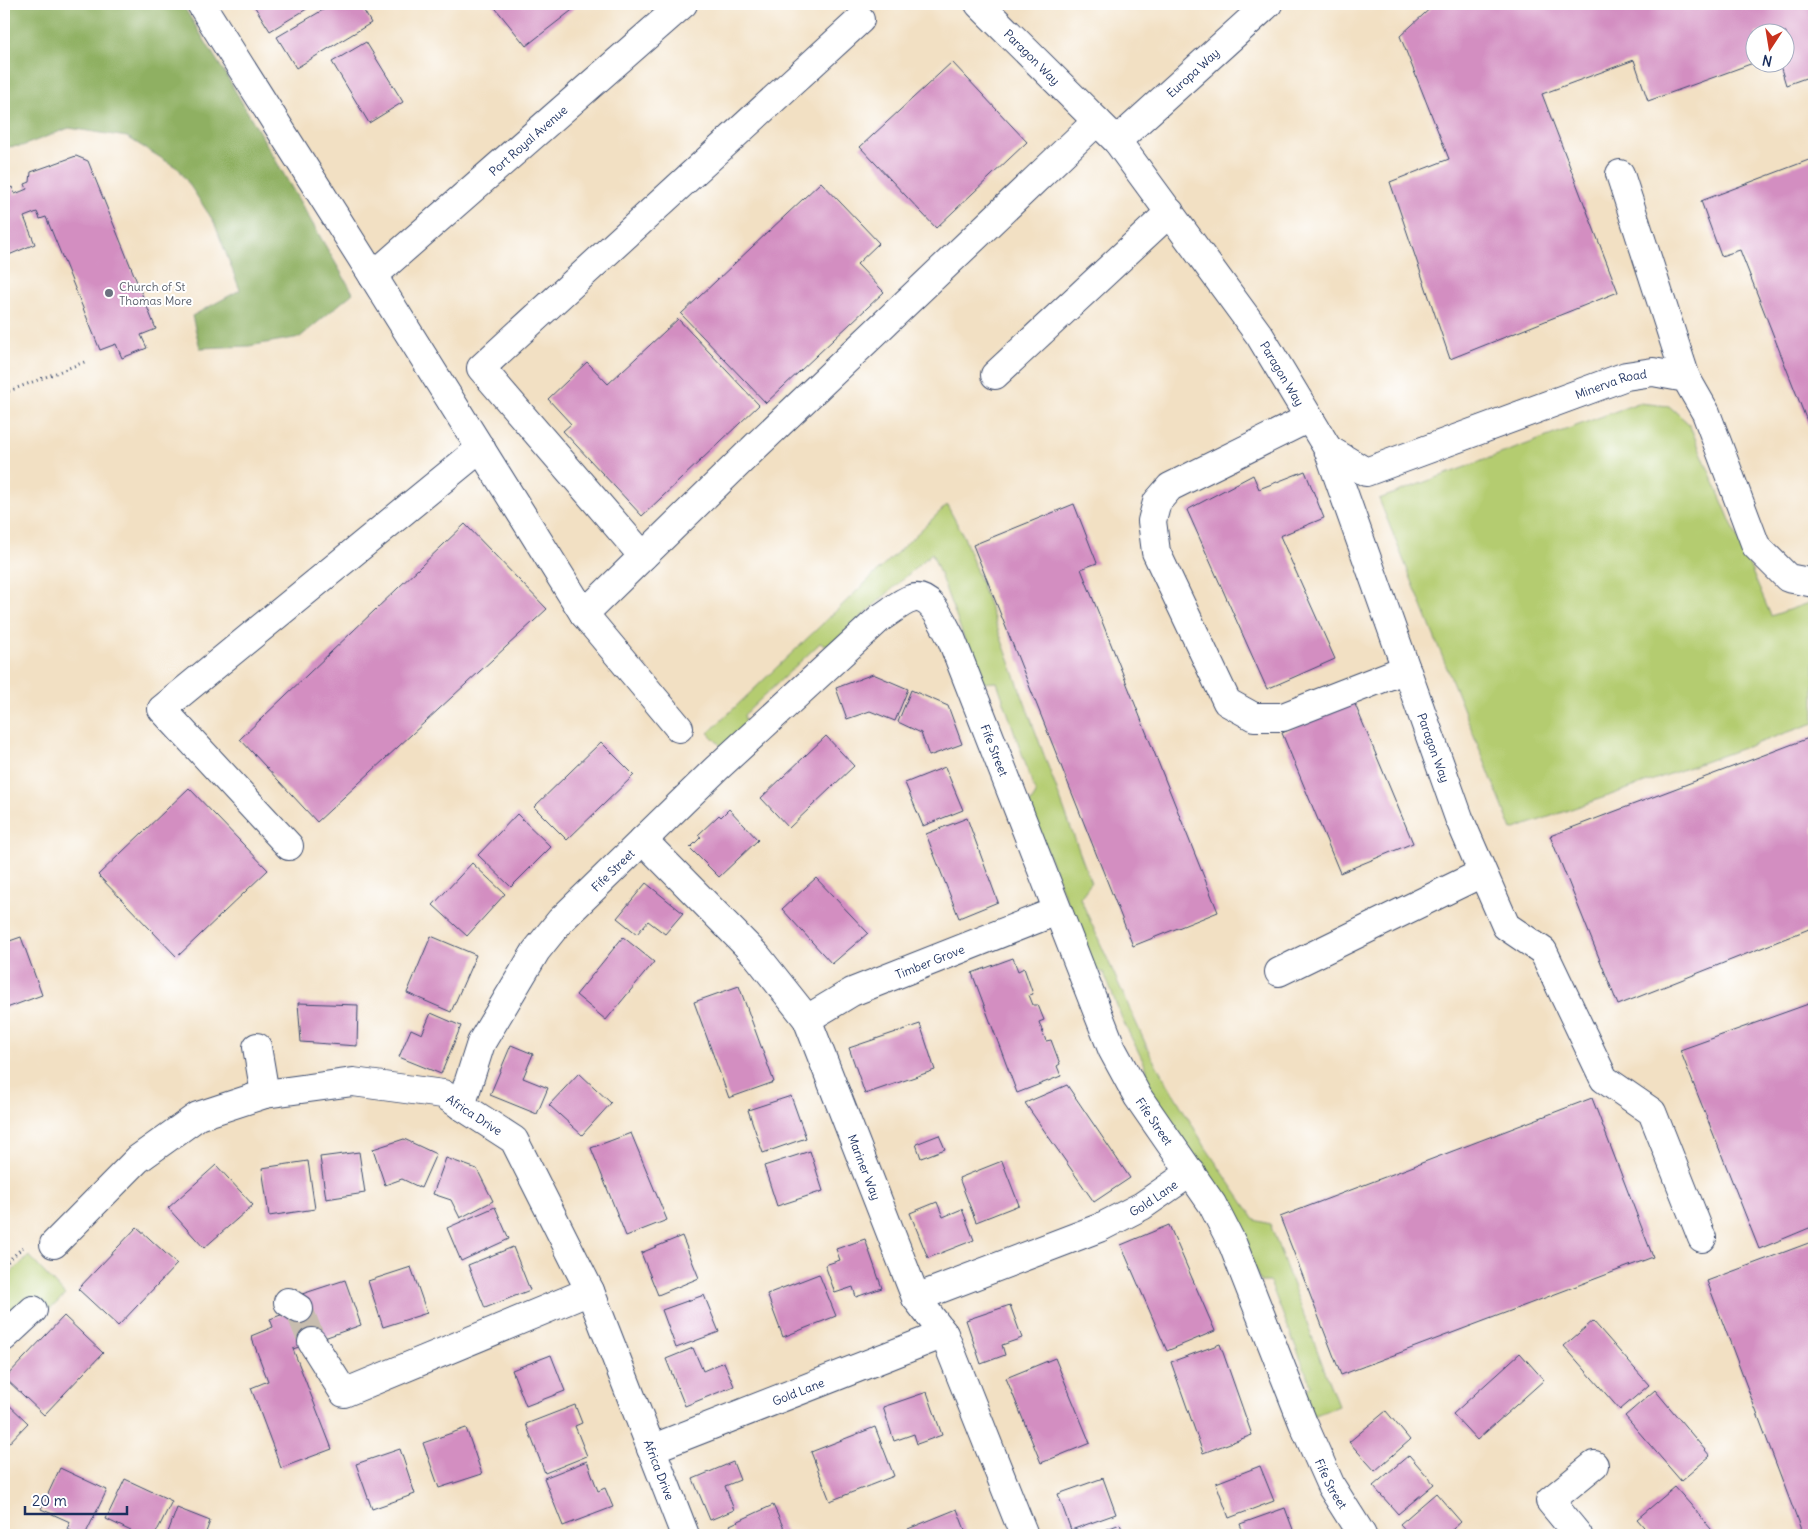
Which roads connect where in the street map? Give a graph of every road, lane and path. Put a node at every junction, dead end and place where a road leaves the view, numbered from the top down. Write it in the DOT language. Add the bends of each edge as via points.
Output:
graph roads {
  1 [pos="201,4"];
  2 [pos="683,4"];
  3 [pos="979,4"];
  4 [pos="1268,4"];
  5 [pos="860,20"];
  6 [pos="1097,121"];
  7 [pos="1118,141"];
  8 [pos="1620,174"];
  9 [pos="1170,212"];
  10 [pos="374,276"];
  11 [pos="87,361"];
  12 [pos="995,375"];
  13 [pos="1686,378"];
  14 [pos="4,393"];
  15 [pos="1309,418"];
  16 [pos="481,448"];
  17 [pos="1328,449"];
  18 [pos="643,556"];
  19 [pos="1801,581"];
  20 [pos="584,614"];
  21 [pos="1406,669"];
  22 [pos="679,728"];
  23 [pos="643,840"];
  24 [pos="289,846"];
  25 [pos="1482,873"];
  26 [pos="1057,911"];
  27 [pos="1279,972"];
  28 [pos="807,1019"];
  29 [pos="258,1047"];
  30 [pos="265,1094"];
  31 [pos="461,1106"];
  32 [pos="1191,1172"];
  33 [pos="1702,1238"];
  34 [pos="54,1244"];
  35 [pos="590,1292"];
  36 [pos="916,1298"];
  37 [pos="33,1310"];
  38 [pos="944,1334"];
  39 [pos="4,1338"];
  40 [pos="312,1342"];
  41 [pos="651,1449"];
  42 [pos="1594,1465"];
  43 [pos="685,1535"];
  44 [pos="1024,1535"];
  45 [pos="1362,1535"];
  46 [pos="1578,1535"];
  1 -- 10 [label="street"];
  2 -- 10 [label="street, Port Royal Avenue"];
  3 -- 6 [label="street, Paragon Way"];
  4 -- 7 [label="street, Europa Way"];
  5 -- 18 [label="street" via="480,368"];
  6 -- 7 [label="street, Paragon Way"];
  6 -- 18 [label="street"];
  7 -- 9 [label="street, Paragon Way"];
  8 -- 13 [label="street"];
  9 -- 12 [label="street"];
  9 -- 15 [label="street, Paragon Way" via="1260,336"];
  10 -- 16 [label="street"];
  11 -- 14 [label="path"];
  13 -- 17 [label="street, Minerva Road" via="1653,372 1626,376 1366,472"];
  13 -- 19 [label="street" via="1706,413 1756,546"];
  15 -- 17 [label="street, Paragon Way"];
  15 -- 21 [label="street" via="1170,487 1157,502 1152,521 1156,552 1228,702 1254,717 1283,717"];
  16 -- 20 [label="street"];
  16 -- 24 [label="street" via="162,709"];
  17 -- 21 [label="street, Paragon Way"];
  18 -- 20 [label="street"];
  20 -- 22 [label="street"];
  21 -- 25 [label="street, Paragon Way"];
  23 -- 26 [label="street, Fife Street" via="880,618 911,599 921,598 931,603 951,638"];
  23 -- 28 [label="street, Mariner Way" via="757,956"];
  23 -- 31 [label="street, Fife Street" via="560,921 536,951 481,1043"];
  25 -- 27 [label="street"];
  25 -- 33 [label="street, Paragon Way" via="1506,926 1543,951 1604,1079 1652,1112"];
  26 -- 28 [label="street, Timber Grove" via="852,992"];
  26 -- 32 [label="street, Fife Street" via="1112,1049 1138,1097"];
  28 -- 36 [label="street, Mariner Way"];
  29 -- 30 [label="street"];
  30 -- 31 [label="street, Africa Drive" via="353,1082 443,1094"];
  30 -- 34 [label="street, Africa Drive" via="198,1116 138,1159"];
  31 -- 35 [label="street, Africa Drive" via="514,1140"];
  32 -- 36 [label="street, Gold Lane" via="1142,1206 1099,1228"];
  32 -- 45 [label="street, Fife Street" via="1233,1245 1331,1486"];
  35 -- 40 [label="street" via="344,1393"];
  35 -- 41 [label="street, Africa Drive"];
  36 -- 38 [label="street, Mariner Way"];
  37 -- 39 [label="street"];
  38 -- 41 [label="street, Gold Lane"];
  38 -- 44 [label="street, Mariner Way"];
  41 -- 43 [label="street, Africa Drive"];
  42 -- 46 [label="street" via="1550,1501"];
}
